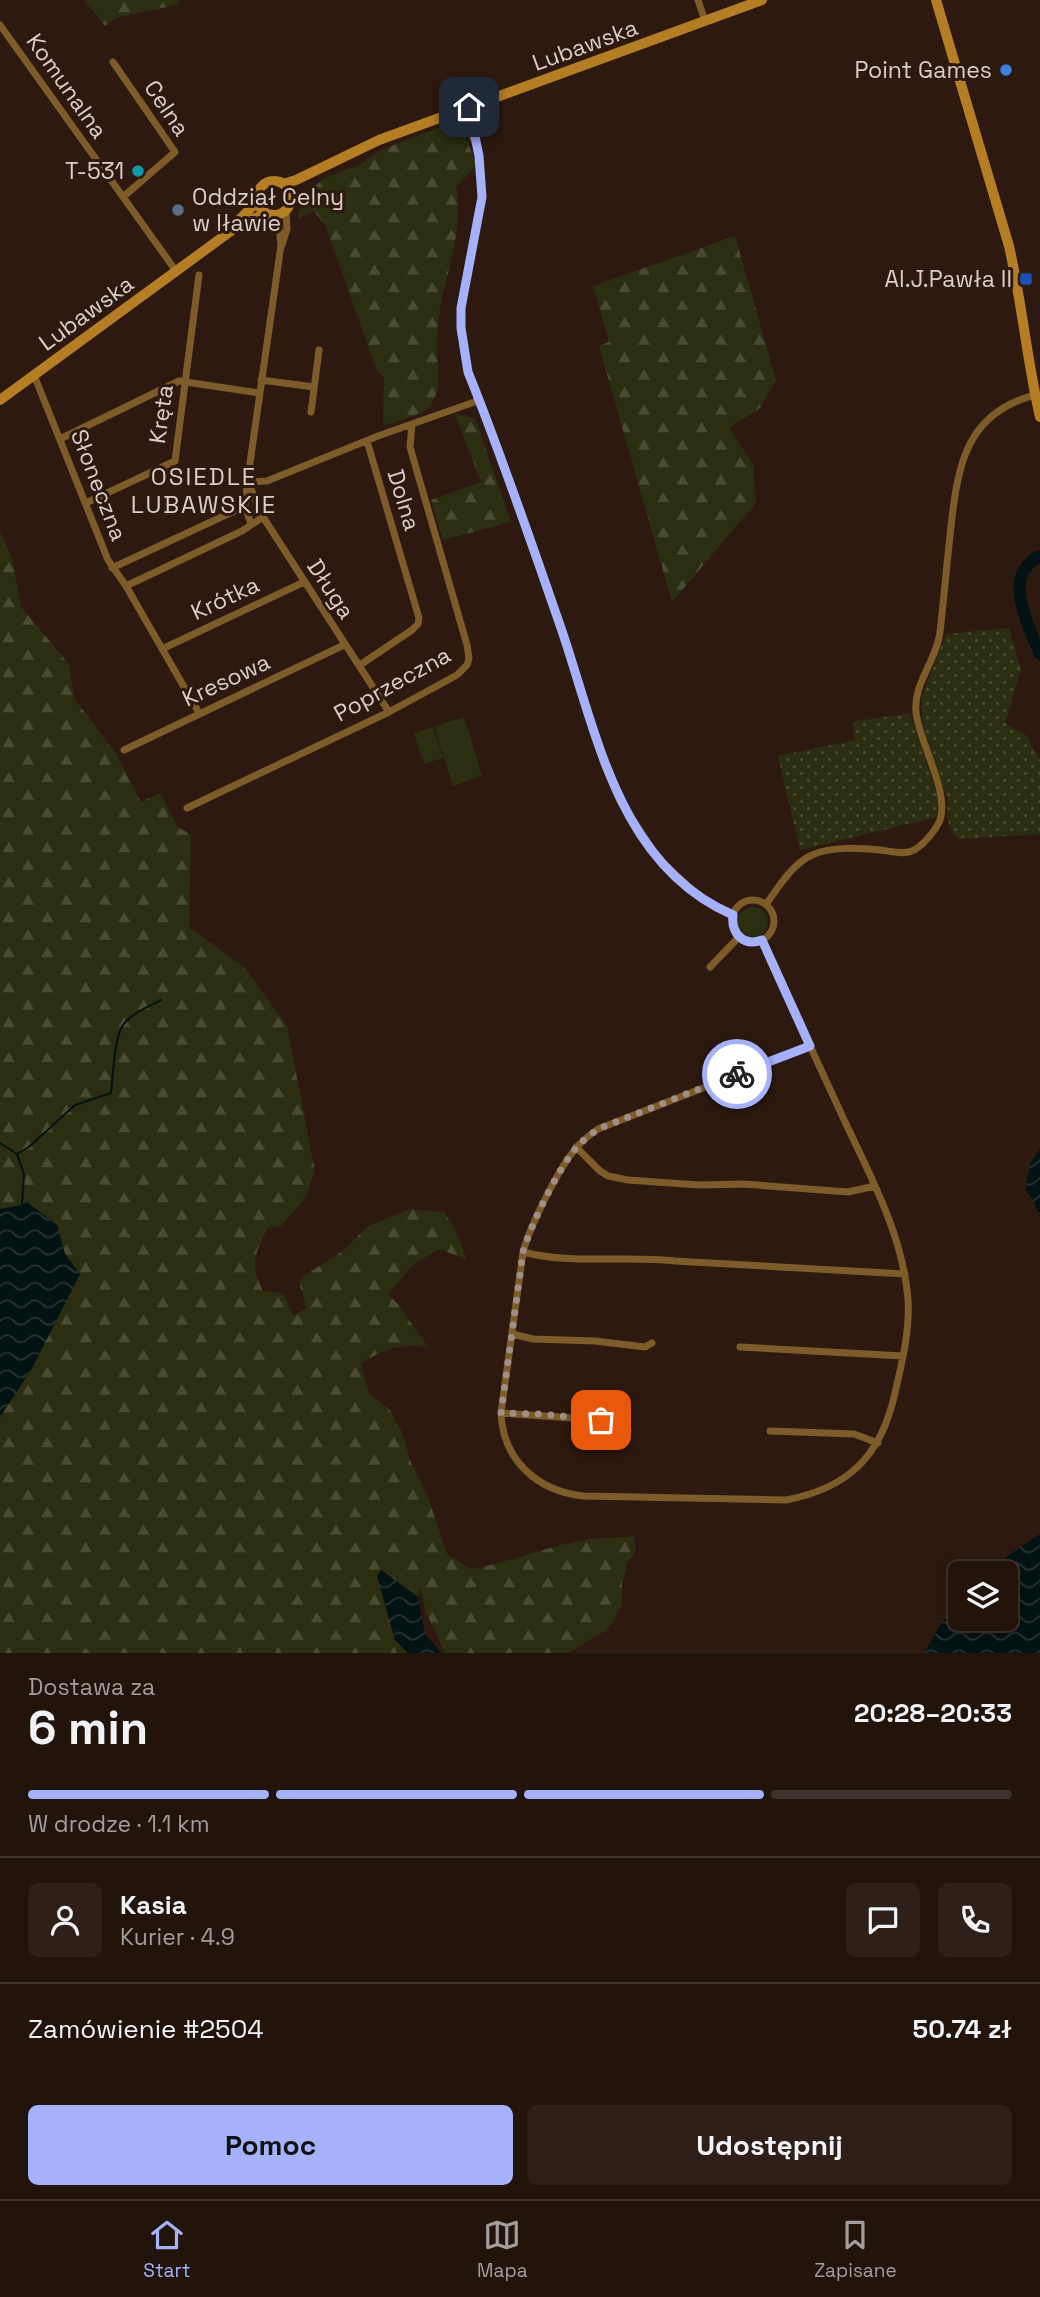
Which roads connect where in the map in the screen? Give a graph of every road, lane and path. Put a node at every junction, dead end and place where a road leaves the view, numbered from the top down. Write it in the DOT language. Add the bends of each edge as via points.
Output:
graph roads {
  1 [pos="698,0"];
  2 [pos="745,0"];
  3 [pos="762,0"];
  4 [pos="936,0"];
  5 [pos="704,18"];
  6 [pos="0,25"];
  7 [pos="113,62"];
  8 [pos="464,107"];
  9 [pos="321,167"];
  10 [pos="283,184"];
  11 [pos="123,197"];
  12 [pos="291,197"];
  13 [pos="258,201"];
  14 [pos="286,210"];
  15 [pos="269,214"];
  16 [pos="281,245"];
  17 [pos="174,269"];
  18 [pos="199,275"];
  19 [pos="319,350"];
  20 [pos="36,370"];
  21 [pos="261,380"];
  22 [pos="185,381"];
  23 [pos="314,387"];
  24 [pos="0,392"];
  25 [pos="259,393"];
  26 [pos="1035,395"];
  27 [pos="0,400"];
  28 [pos="480,400"];
  29 [pos="311,412"];
  30 [pos="1040,417"];
  31 [pos="412,424"];
  32 [pos="60,439"];
  33 [pos="367,441"];
  34 [pos="248,482"];
  35 [pos="86,503"];
  36 [pos="245,506"];
  37 [pos="263,517"];
  38 [pos="251,524"];
  39 [pos="113,568"];
  40 [pos="304,582"];
  41 [pos="127,586"];
  42 [pos="344,645"];
  43 [pos="162,649"];
  44 [pos="360,665"];
  45 [pos="389,712"];
  46 [pos="199,713"];
  47 [pos="124,750"];
  48 [pos="187,808"];
  49 [pos="765,904"];
  50 [pos="733,915"];
  51 [pos="739,937"];
  52 [pos="762,940"];
  53 [pos="710,967"];
  54 [pos="810,1046"];
  55 [pos="576,1147"];
  56 [pos="875,1186"];
  57 [pos="523,1252"];
  58 [pos="905,1274"];
  59 [pos="512,1334"];
  60 [pos="652,1343"];
  61 [pos="740,1347"];
  62 [pos="903,1356"];
  63 [pos="501,1413"];
  64 [pos="628,1431"];
  65 [pos="770,1431"];
  66 [pos="878,1443"];
  1 -- 5 [label="street"];
  2 -- 5 [label="main road, Lubawska"];
  3 -- 5 [label="main road, Lubawska"];
  4 -- 26 [label="main road" via="1009,246"];
  5 -- 8 [label="main road, Lubawska"];
  6 -- 11 [label="street, Komunalna"];
  7 -- 11 [label="street, Celna" via="175,152"];
  8 -- 9 [label="main road, Lubawska"];
  8 -- 28 [label="street" via="482,181 461,328 468,372"];
  9 -- 10 [label="main road, Lubawska"];
  9 -- 12 [label="main road, Lubawska"];
  10 -- 12 [label="main road"];
  10 -- 13 [label="main road" via="273,181 265,185"];
  11 -- 17 [label="street, Komunalna"];
  12 -- 14 [label="main road"];
  13 -- 15 [label="main road"];
  13 -- 17 [label="main road, Lubawska"];
  14 -- 15 [label="main road"];
  14 -- 16 [label="street" via="287,229"];
  15 -- 16 [label="street" via="279,225"];
  15 -- 17 [label="main road, Lubawska" via="235,228"];
  16 -- 21 [label="street"];
  17 -- 20 [label="main road, Lubawska"];
  18 -- 22 [label="street, Kręta"];
  19 -- 23 [label="street"];
  20 -- 24 [label="main road, Lubawska"];
  20 -- 27 [label="main road, Lubawska"];
  20 -- 32 [label="street, Słoneczna"];
  21 -- 23 [label="street"];
  21 -- 25 [label="street"];
  22 -- 25 [label="street"];
  22 -- 32 [label="street"];
  22 -- 35 [label="street, Kręta" via="174,461"];
  23 -- 29 [label="street"];
  25 -- 34 [label="street"];
  26 -- 30 [label="main road"];
  26 -- 49 [label="street" via="1011,402 979,429 965,451 957,477 940,633 916,703 925,751 941,792 940,819 913,851 832,850 809,856"];
  28 -- 31 [label="street"];
  28 -- 50 [label="street" via="608,776 633,824 659,859 702,900"];
  31 -- 33 [label="street"];
  31 -- 45 [label="street, Poprzeczna" via="410,447 469,659 457,675"];
  32 -- 35 [label="street, Słoneczna"];
  33 -- 34 [label="street" via="267,481"];
  33 -- 44 [label="street, Dolna" via="419,618 412,631"];
  34 -- 36 [label="street"];
  34 -- 37 [label="street, Długa"];
  35 -- 39 [label="street, Słoneczna"];
  36 -- 38 [label="street"];
  36 -- 39 [label="street"];
  37 -- 38 [label="street"];
  37 -- 40 [label="street, Długa"];
  38 -- 41 [label="street"];
  39 -- 41 [label="street, Słoneczna"];
  40 -- 42 [label="street, Długa"];
  40 -- 43 [label="street, Krótka"];
  41 -- 43 [label="street, Słoneczna"];
  42 -- 44 [label="street, Długa"];
  42 -- 46 [label="street, Kresowa"];
  43 -- 46 [label="street, Słoneczna"];
  44 -- 45 [label="street, Długa"];
  45 -- 48 [label="street, Poprzeczna"];
  46 -- 47 [label="street, Kresowa"];
  49 -- 50 [label="street" via="745,901"];
  49 -- 52 [label="street" via="774,921 772,931"];
  50 -- 51 [label="street" via="732,926"];
  51 -- 52 [label="street"];
  51 -- 53 [label="street"];
  52 -- 54 [label="street"];
  54 -- 55 [label="street" via="598,1129"];
  54 -- 56 [label="street"];
  55 -- 56 [label="street" via="608,1176 652,1182 848,1192"];
  55 -- 57 [label="street" via="528,1234"];
  56 -- 58 [label="street"];
  57 -- 58 [label="street" via="559,1258 647,1258"];
  57 -- 59 [label="street"];
  58 -- 62 [label="street" via="909,1328"];
  59 -- 60 [label="street" via="645,1347"];
  59 -- 63 [label="street"];
  61 -- 62 [label="street"];
  62 -- 66 [label="street" via="889,1418"];
  63 -- 64 [label="street" via="601,1420"];
  63 -- 66 [label="street" via="503,1433 528,1475 555,1490 583,1496 786,1500 830,1488"];
  65 -- 66 [label="street" via="854,1434"];
}
